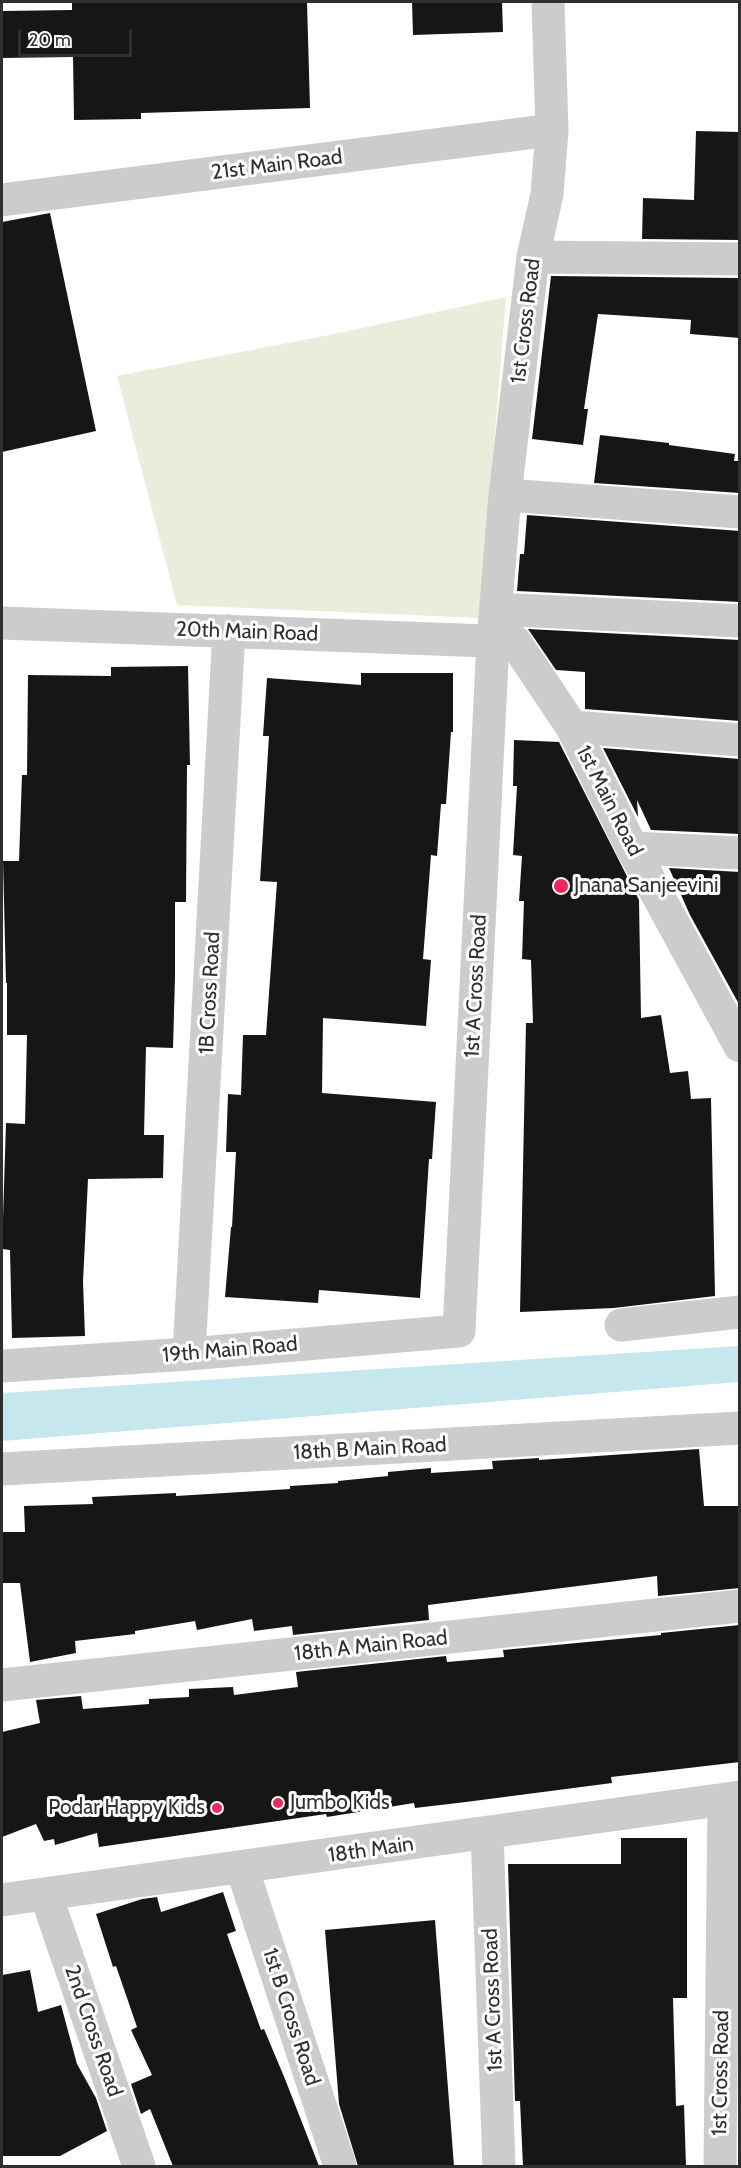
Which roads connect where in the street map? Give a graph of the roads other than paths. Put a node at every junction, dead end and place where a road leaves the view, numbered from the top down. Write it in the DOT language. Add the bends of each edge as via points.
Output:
graph roads {
  1 [pos="548,2"];
  2 [pos="552,130"];
  3 [pos="2,200"];
  4 [pos="533,257"];
  5 [pos="740,259"];
  6 [pos="505,495"];
  7 [pos="740,512"];
  8 [pos="496,609"];
  9 [pos="740,621"];
  10 [pos="2,623"];
  11 [pos="229,631"];
  12 [pos="493,641"];
  13 [pos="572,727"];
  14 [pos="740,740"];
  15 [pos="632,848"];
  16 [pos="740,854"];
  17 [pos="740,1046"];
  18 [pos="740,1312"];
  19 [pos="621,1325"];
  20 [pos="459,1331"];
  21 [pos="189,1354"];
  22 [pos="2,1366"];
  23 [pos="740,1428"];
  24 [pos="2,1469"];
  25 [pos="740,1606"];
  26 [pos="2,1685"];
  27 [pos="732,1798"];
  28 [pos="487,1833"];
  29 [pos="242,1868"];
  30 [pos="46,1895"];
  31 [pos="2,1900"];
  32 [pos="139,2166"];
  33 [pos="340,2166"];
  34 [pos="499,2166"];
  35 [pos="720,2166"];
  1 -- 2 [label="street, 1st Cross Road"];
  2 -- 3 [label="street, 21st Main Road"];
  2 -- 4 [label="street, 1st Cross Road" via="547,195"];
  4 -- 5 [label="street"];
  4 -- 6 [label="street, 1st Cross Road"];
  6 -- 7 [label="street"];
  6 -- 8 [label="street, 1st Cross Road"];
  8 -- 9 [label="street"];
  8 -- 12 [label="street, 1st Cross Road"];
  10 -- 11 [label="street, 20th Main Road"];
  11 -- 12 [label="street, 20th Main Road"];
  11 -- 21 [label="street, 1B Cross Road"];
  12 -- 13 [label="street, 1st Main Road" via="515,642"];
  12 -- 20 [label="street, 1st A Cross Road"];
  13 -- 14 [label="street"];
  13 -- 15 [label="street, 1st Main Road"];
  15 -- 16 [label="street"];
  15 -- 17 [label="street, 1st Main Road"];
  18 -- 19 [label="street"];
  20 -- 21 [label="street, 19th Main Road"];
  21 -- 22 [label="street, 19th Main Road"];
  23 -- 24 [label="street, 18th B Main Road"];
  25 -- 26 [label="street, 18th A Main Road"];
  27 -- 28 [label="street, 18th Main"];
  27 -- 35 [label="street, 1st Cross Road"];
  28 -- 29 [label="street, 18th Main"];
  28 -- 34 [label="street, 1st A Cross Road"];
  29 -- 30 [label="street, 18th Main"];
  29 -- 33 [label="street, 1st B Cross Road"];
  30 -- 31 [label="street, 18th Main"];
  30 -- 32 [label="street, 2nd Cross Road"];
}
